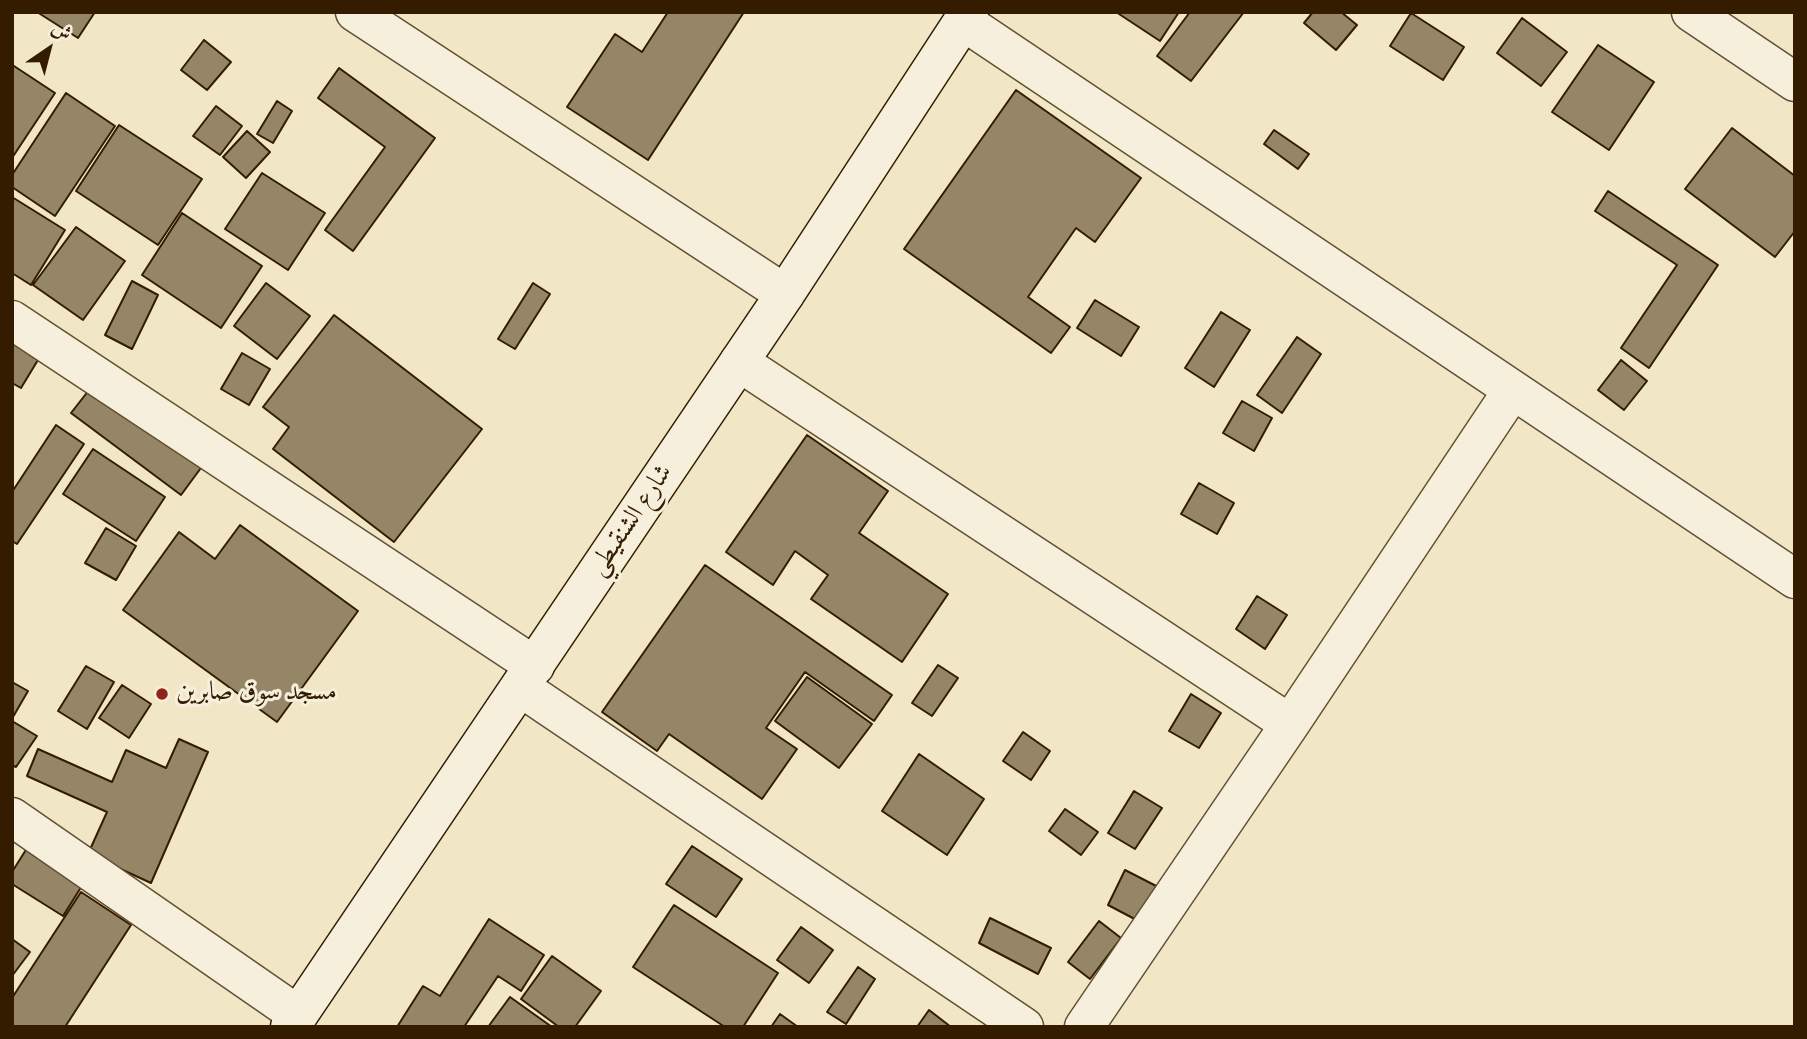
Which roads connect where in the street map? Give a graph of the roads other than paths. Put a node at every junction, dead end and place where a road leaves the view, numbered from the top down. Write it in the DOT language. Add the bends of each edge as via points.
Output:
graph roads {
  1 [pos="355,12"];
  2 [pos="1691,12"];
  3 [pos="966,17"];
  4 [pos="1795,82"];
  5 [pos="785,294"];
  6 [pos="12,320"];
  7 [pos="739,362"];
  8 [pos="1512,391"];
  9 [pos="1791,569"];
  10 [pos="528,677"];
  11 [pos="1290,724"];
  12 [pos="12,817"];
  13 [pos="294,1021"];
  14 [pos="1024,1027"];
  15 [pos="1084,1027"];
  1 -- 5 [label="street"];
  2 -- 4 [label="street"];
  3 -- 5 [label="street, شارع الشنقيطي"];
  3 -- 8 [label="street"];
  5 -- 7 [label="street, شارع الشنقيطي"];
  6 -- 10 [label="street"];
  7 -- 10 [label="street, شارع الشنقيطي"];
  7 -- 11 [label="street"];
  8 -- 9 [label="street"];
  8 -- 11 [label="street"];
  10 -- 13 [label="street, شارع الشنقيطي"];
  10 -- 14 [label="street"];
  11 -- 15 [label="street"];
  12 -- 13 [label="street"];
}
